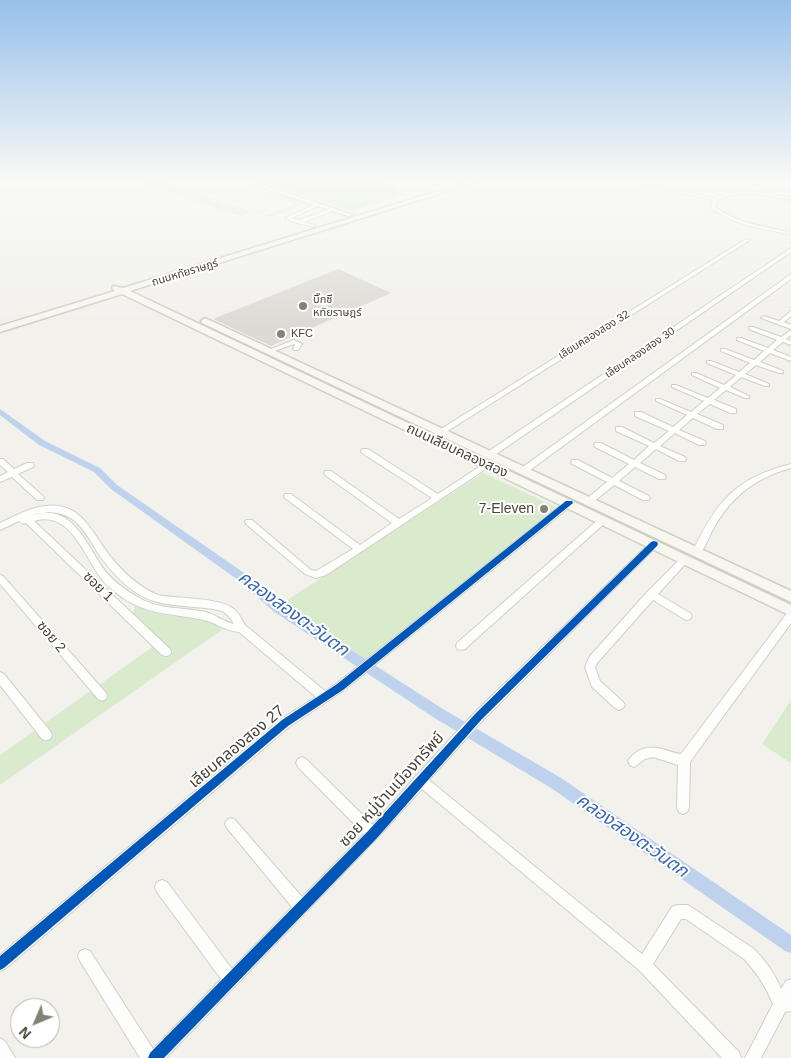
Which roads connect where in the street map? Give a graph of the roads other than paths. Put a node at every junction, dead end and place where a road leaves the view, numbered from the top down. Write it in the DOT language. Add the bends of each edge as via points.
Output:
graph roads {
  1 [pos="306,228"];
  2 [pos="319,228"];
  3 [pos="770,228"];
  4 [pos="791,233"];
  5 [pos="748,240"];
  6 [pos="791,250"];
  7 [pos="791,276"];
  8 [pos="148,289"];
  9 [pos="124,290"];
  10 [pos="791,313"];
  11 [pos="764,318"];
  12 [pos="0,322"];
  13 [pos="780,323"];
  14 [pos="791,327"];
  15 [pos="751,328"];
  16 [pos="0,329"];
  17 [pos="791,332"];
  18 [pos="739,339"];
  19 [pos="782,339"];
  20 [pos="791,343"];
  21 [pos="296,349"];
  22 [pos="723,350"];
  23 [pos="768,350"];
  24 [pos="269,351"];
  25 [pos="791,359"];
  26 [pos="709,362"];
  27 [pos="754,362"];
  28 [pos="781,372"];
  29 [pos="694,374"];
  30 [pos="738,374"];
  31 [pos="341,385"];
  32 [pos="767,385"];
  33 [pos="674,386"];
  34 [pos="724,387"];
  35 [pos="331,392"];
  36 [pos="747,397"];
  37 [pos="658,400"];
  38 [pos="707,401"];
  39 [pos="733,411"];
  40 [pos="638,414"];
  41 [pos="691,415"];
  42 [pos="720,427"];
  43 [pos="619,429"];
  44 [pos="673,430"];
  45 [pos="440,432"];
  46 [pos="702,443"];
  47 [pos="598,445"];
  48 [pos="654,446"];
  49 [pos="365,451"];
  50 [pos="682,459"];
  51 [pos="488,460"];
  52 [pos="0,461"];
  53 [pos="575,462"];
  54 [pos="634,463"];
  55 [pos="30,464"];
  56 [pos="791,466"];
  57 [pos="523,471"];
  58 [pos="14,472"];
  59 [pos="328,473"];
  60 [pos="662,476"];
  61 [pos="0,479"];
  62 [pos="612,481"];
  63 [pos="288,496"];
  64 [pos="436,497"];
  65 [pos="40,498"];
  66 [pos="646,498"];
  67 [pos="588,502"];
  68 [pos="569,503"];
  69 [pos="604,520"];
  70 [pos="30,522"];
  71 [pos="248,522"];
  72 [pos="398,524"];
  73 [pos="0,527"];
  74 [pos="0,533"];
  75 [pos="654,544"];
  76 [pos="359,549"];
  77 [pos="697,553"];
  78 [pos="685,559"];
  79 [pos="111,563"];
  80 [pos="101,571"];
  81 [pos="0,578"];
  82 [pos="91,581"];
  83 [pos="651,594"];
  84 [pos="791,597"];
  85 [pos="168,602"];
  86 [pos="162,611"];
  87 [pos="791,611"];
  88 [pos="791,615"];
  89 [pos="687,616"];
  90 [pos="241,628"];
  91 [pos="461,646"];
  92 [pos="166,652"];
  93 [pos="0,677"];
  94 [pos="102,696"];
  95 [pos="324,697"];
  96 [pos="619,705"];
  97 [pos="46,735"];
  98 [pos="684,760"];
  99 [pos="634,761"];
  100 [pos="302,763"];
  101 [pos="420,780"];
  102 [pos="683,808"];
  103 [pos="231,824"];
  104 [pos="373,834"];
  105 [pos="162,887"];
  106 [pos="301,907"];
  107 [pos="84,956"];
  108 [pos="0,964"];
  109 [pos="644,965"];
  110 [pos="231,980"];
  111 [pos="787,998"];
  112 [pos="0,1046"];
  113 [pos="7,1058"];
  114 [pos="148,1058"];
  115 [pos="155,1058"];
  116 [pos="733,1058"];
  117 [pos="753,1058"];
  1 -- 9 [label="main road, ถนนหทัยราษฎร์"];
  2 -- 8 [label="main road, ถนนหทัยราษฎร์"];
  3 -- 4 [label="street"];
  5 -- 45 [label="street, เลียบคลองสอง 32"];
  6 -- 51 [label="street, เลียบคลองสอง 30"];
  7 -- 57 [label="street"];
  8 -- 9 [label="main road, ถนนเลียบคลองสอง"];
  8 -- 24 [label="main road, ถนนเลียบคลองสอง"];
  9 -- 12 [label="main road, ถนนหทัยราษฎร์"];
  9 -- 16 [label="main road, ถนนหทัยราษฎร์"];
  9 -- 35 [label="main road, ถนนเลียบคลองสอง"];
  10 -- 13 [label="street"];
  11 -- 13 [label="street"];
  13 -- 14 [label="street"];
  15 -- 19 [label="street"];
  17 -- 19 [label="street"];
  18 -- 23 [label="street"];
  19 -- 20 [label="street"];
  19 -- 23 [label="street"];
  21 -- 24 [label="street" via="299,344 294,342"];
  22 -- 27 [label="street"];
  23 -- 25 [label="street"];
  23 -- 27 [label="street"];
  24 -- 31 [label="main road, ถนนเลียบคลองสอง"];
  26 -- 30 [label="street"];
  27 -- 28 [label="street"];
  27 -- 30 [label="street"];
  29 -- 34 [label="street"];
  30 -- 32 [label="street"];
  30 -- 34 [label="street"];
  31 -- 35 [label="main road"];
  31 -- 45 [label="main road, ถนนเลียบคลองสอง"];
  33 -- 38 [label="street"];
  34 -- 36 [label="street"];
  34 -- 38 [label="street"];
  35 -- 51 [label="main road, ถนนเลียบคลองสอง"];
  37 -- 41 [label="street"];
  38 -- 39 [label="street"];
  38 -- 41 [label="street"];
  40 -- 44 [label="street"];
  41 -- 42 [label="street"];
  41 -- 44 [label="street"];
  43 -- 48 [label="street"];
  44 -- 46 [label="street"];
  44 -- 48 [label="street"];
  45 -- 51 [label="main road, ถนนเลียบคลองสอง"];
  47 -- 54 [label="street"];
  48 -- 50 [label="street"];
  48 -- 54 [label="street"];
  49 -- 64 [label="street"];
  51 -- 57 [label="main road, ถนนเลียบคลองสอง"];
  51 -- 64 [label="street, เลียบคลองสอง 30"];
  51 -- 68 [label="main road, ถนนเลียบคลองสอง"];
  52 -- 58 [label="street"];
  53 -- 62 [label="street"];
  54 -- 60 [label="street"];
  54 -- 62 [label="street"];
  55 -- 58 [label="street"];
  56 -- 77 [label="street" via="762,475 733,494 708,527"];
  57 -- 67 [label="main road, ถนนเลียบคลองสอง"];
  58 -- 61 [label="street"];
  58 -- 65 [label="street"];
  59 -- 72 [label="street"];
  62 -- 66 [label="street"];
  62 -- 67 [label="street"];
  63 -- 76 [label="street"];
  64 -- 72 [label="street, เลียบคลองสอง 30"];
  67 -- 77 [label="main road, ถนนเลียบคลองสอง"];
  68 -- 69 [label="main road, ถนนเลียบคลองสอง"];
  68 -- 95 [label="street, เลียบคลองสอง 27"];
  69 -- 75 [label="main road, ถนนเลียบคลองสอง"];
  69 -- 91 [label="street"];
  70 -- 82 [label="street, ซอย 1"];
  71 -- 76 [label="street, เลียบคลองสอง 30" via="308,572 316,575"];
  72 -- 76 [label="street, เลียบคลองสอง 30"];
  73 -- 79 [label="street" via="33,511 62,510 77,517"];
  74 -- 80 [label="street" via="28,519 57,517 67,522"];
  75 -- 78 [label="main road, ถนนเลียบคลองสอง"];
  75 -- 101 [label="street, ซอย หมู่บ้านเมืองทรัพย์" via="450,745"];
  77 -- 84 [label="main road, ถนนเลียบคลองสอง"];
  78 -- 83 [label="street"];
  78 -- 87 [label="main road, ถนนเลียบคลองสอง"];
  79 -- 80 [label="street"];
  79 -- 85 [label="street" via="133,586"];
  80 -- 82 [label="street"];
  80 -- 86 [label="street" via="128,596"];
  81 -- 94 [label="street, ซอย 2"];
  82 -- 92 [label="street, ซอย 1"];
  83 -- 89 [label="street"];
  83 -- 96 [label="street" via="590,667 596,684"];
  85 -- 86 [label="street"];
  85 -- 90 [label="street" via="219,607 234,616"];
  86 -- 90 [label="street" via="206,616 226,626"];
  88 -- 98 [label="street"];
  90 -- 95 [label="street"];
  93 -- 97 [label="street"];
  95 -- 108 [label="street, เลียบคลองสอง 27" via="285,723"];
  98 -- 99 [label="street" via="648,751"];
  98 -- 102 [label="street"];
  100 -- 104 [label="street"];
  101 -- 104 [label="street, ซอย หมู่บ้านเมืองทรัพย์"];
  101 -- 109 [label="street"];
  103 -- 106 [label="street"];
  104 -- 106 [label="street, ซอย หมู่บ้านเมืองทรัพย์"];
  105 -- 110 [label="street"];
  106 -- 110 [label="street, ซอย หมู่บ้านเมืองทรัพย์"];
  107 -- 114 [label="street"];
  109 -- 111 [label="street" via="677,912 688,912 749,954"];
  109 -- 116 [label="street"];
  110 -- 115 [label="street, ซอย หมู่บ้านเมืองทรัพย์"];
  111 -- 117 [label="street"];
  112 -- 113 [label="street"];
}
